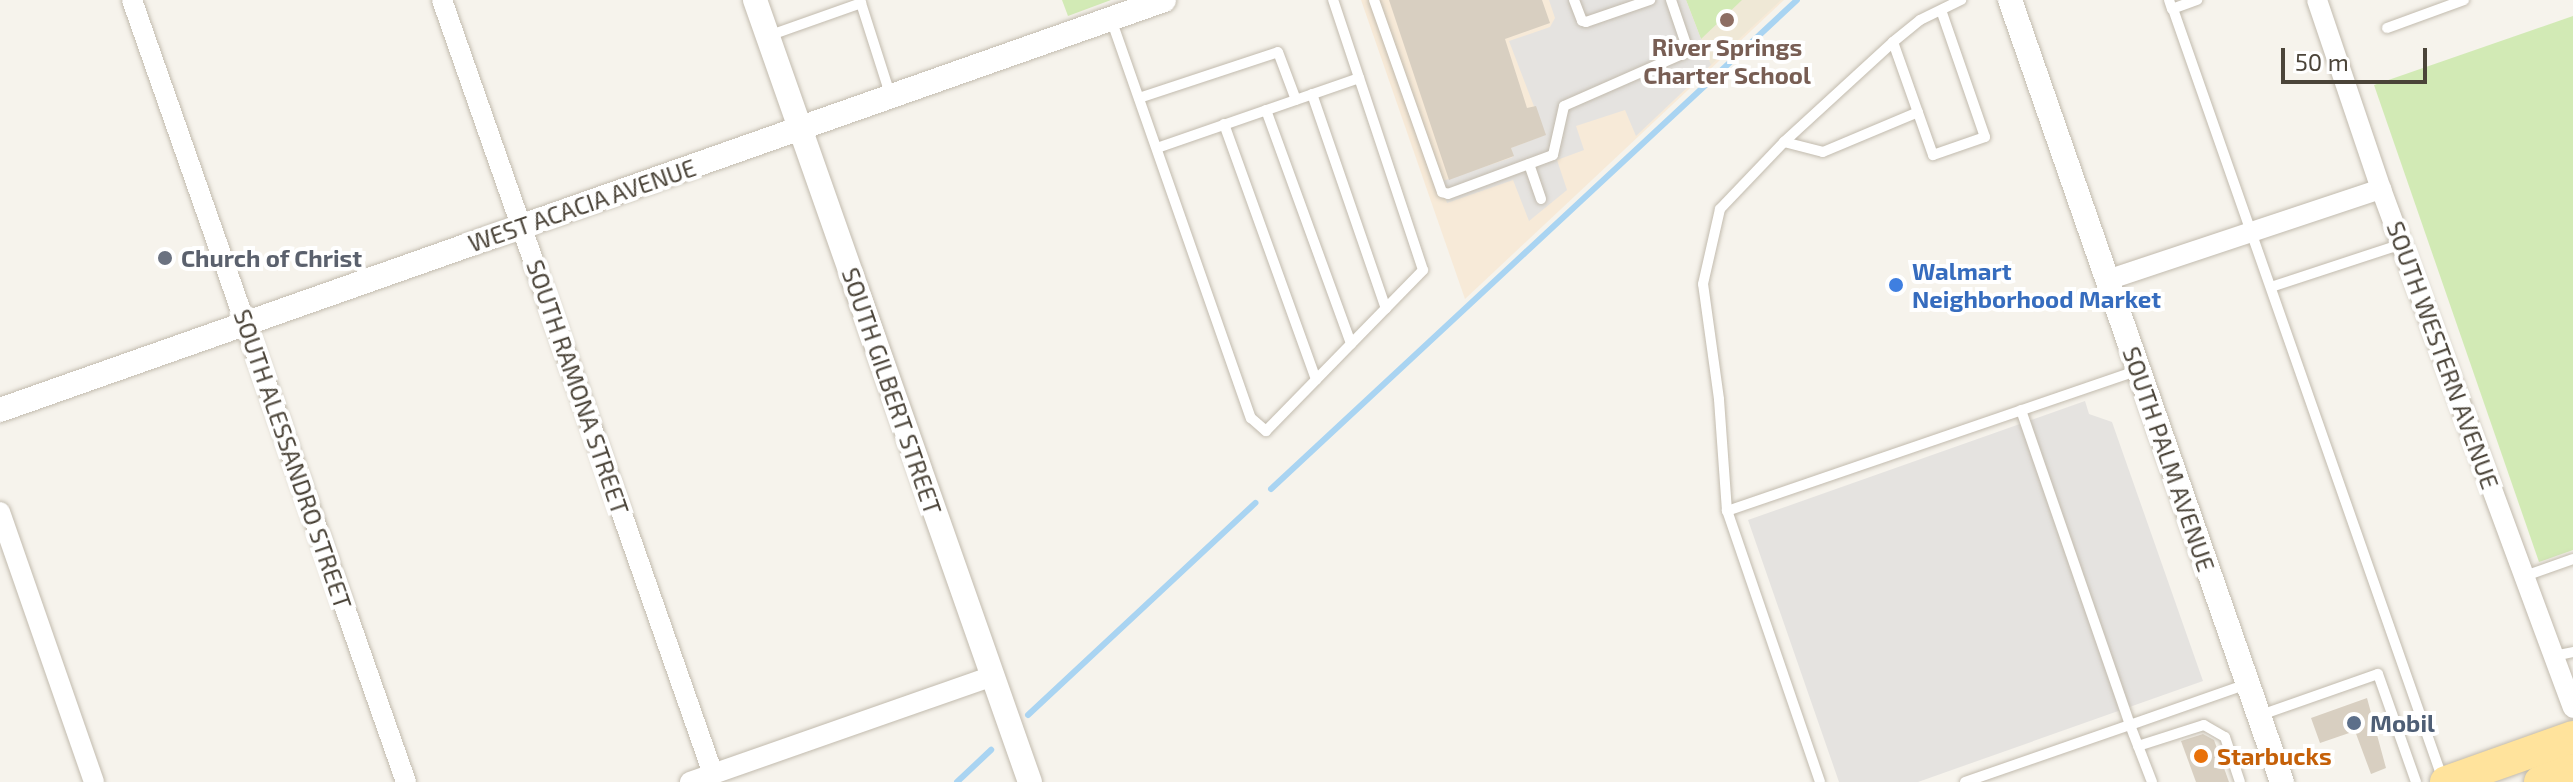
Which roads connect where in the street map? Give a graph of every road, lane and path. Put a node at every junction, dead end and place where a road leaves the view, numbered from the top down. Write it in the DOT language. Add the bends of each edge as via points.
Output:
graph roads {
  1 [pos="132,0"];
  2 [pos="442,0"];
  3 [pos="755,0"];
  4 [pos="1164,0"];
  5 [pos="1333,0"];
  6 [pos="1374,0"];
  7 [pos="1574,0"];
  8 [pos="1650,0"];
  9 [pos="1671,0"];
  10 [pos="1961,0"];
  11 [pos="2010,0"];
  12 [pos="2197,0"];
  13 [pos="2317,0"];
  14 [pos="2464,0"];
  15 [pos="860,2"];
  16 [pos="2171,4"];
  17 [pos="1941,10"];
  18 [pos="1111,19"];
  19 [pos="2387,28"];
  20 [pos="767,36"];
  21 [pos="1893,42"];
  22 [pos="1359,78"];
  23 [pos="1312,94"];
  24 [pos="891,96"];
  25 [pos="1139,98"];
  26 [pos="1296,100"];
  27 [pos="1266,110"];
  28 [pos="1918,112"];
  29 [pos="1224,124"];
  30 [pos="800,128"];
  31 [pos="1784,142"];
  32 [pos="1157,148"];
  33 [pos="1529,164"];
  34 [pos="2381,189"];
  35 [pos="1541,199"];
  36 [pos="522,227"];
  37 [pos="2252,232"];
  38 [pos="2402,244"];
  39 [pos="2107,280"];
  40 [pos="2271,287"];
  41 [pos="1386,309"];
  42 [pos="246,324"];
  43 [pos="1351,344"];
  44 [pos="2138,370"];
  45 [pos="1316,380"];
  46 [pos="0,410"];
  47 [pos="2021,410"];
  48 [pos="1727,511"];
  49 [pos="0,512"];
  50 [pos="2573,559"];
  51 [pos="2525,576"];
  52 [pos="2564,654"];
  53 [pos="992,676"];
  54 [pos="2247,684"];
  55 [pos="2573,708"];
  56 [pos="2258,716"];
  57 [pos="2130,725"];
  58 [pos="2573,737"];
  59 [pos="2138,746"];
  60 [pos="2573,770"];
  61 [pos="713,774"];
  62 [pos="1982,779"];
  63 [pos="94,782"];
  64 [pos="406,782"];
  65 [pos="690,782"];
  66 [pos="1030,782"];
  67 [pos="1820,782"];
  68 [pos="1965,782"];
  69 [pos="2152,782"];
  70 [pos="2240,782"];
  71 [pos="2282,782"];
  72 [pos="2416,782"];
  73 [pos="2445,782"];
  74 [pos="2540,782"];
  1 -- 42 [label="street, SOUTH ALESSANDRO STREET"];
  2 -- 36 [label="street, SOUTH RAMONA STREET"];
  3 -- 20 [label="street, SOUTH GILBERT STREET"];
  4 -- 18 [label="street, WEST ACACIA AVENUE"];
  5 -- 22 [label="lane"];
  6 -- 33 [label="lane" via="1442,192"];
  7 -- 8 [label="lane" via="1586,22"];
  9 -- 33 [label="lane" via="1685,53 1564,106 1553,155"];
  10 -- 17 [label="lane"];
  11 -- 39 [label="street, SOUTH PALM AVENUE"];
  12 -- 16 [label="lane"];
  13 -- 34 [label="street, SOUTH WESTERN AVENUE"];
  14 -- 19 [label="lane"];
  15 -- 20 [label="lane"];
  15 -- 24 [label="lane"];
  16 -- 37 [label="lane"];
  17 -- 21 [label="lane"];
  17 -- 28 [label="lane" via="1985,137 1933,155"];
  18 -- 24 [label="street, WEST ACACIA AVENUE"];
  18 -- 25 [label="lane"];
  20 -- 30 [label="street, SOUTH GILBERT STREET"];
  21 -- 28 [label="lane"];
  21 -- 31 [label="lane"];
  22 -- 23 [label="lane"];
  22 -- 41 [label="lane" via="1423,270"];
  23 -- 26 [label="lane"];
  23 -- 41 [label="lane"];
  24 -- 30 [label="street, WEST ACACIA AVENUE"];
  25 -- 26 [label="lane" via="1278,52"];
  25 -- 32 [label="lane"];
  26 -- 27 [label="lane"];
  27 -- 29 [label="lane"];
  27 -- 43 [label="lane"];
  28 -- 31 [label="lane" via="1823,152"];
  29 -- 32 [label="lane"];
  29 -- 45 [label="lane"];
  30 -- 36 [label="street, WEST ACACIA AVENUE"];
  30 -- 53 [label="street, SOUTH GILBERT STREET"];
  31 -- 48 [label="lane" via="1720,209 1703,284"];
  32 -- 45 [label="lane" via="1251,418 1266,431"];
  33 -- 35 [label="lane"];
  34 -- 37 [label="street"];
  34 -- 38 [label="street, SOUTH WESTERN AVENUE"];
  36 -- 42 [label="street, WEST ACACIA AVENUE"];
  36 -- 61 [label="street, SOUTH RAMONA STREET"];
  37 -- 39 [label="street"];
  37 -- 40 [label="lane"];
  38 -- 40 [label="lane"];
  38 -- 51 [label="street, SOUTH WESTERN AVENUE"];
  39 -- 44 [label="street, SOUTH PALM AVENUE"];
  40 -- 73 [label="lane"];
  41 -- 43 [label="lane"];
  42 -- 46 [label="street, WEST ACACIA AVENUE"];
  42 -- 64 [label="street, SOUTH ALESSANDRO STREET"];
  43 -- 45 [label="lane"];
  44 -- 47 [label="lane"];
  44 -- 54 [label="street, SOUTH PALM AVENUE"];
  47 -- 48 [label="lane"];
  47 -- 57 [label="lane"];
  48 -- 67 [label="lane"];
  49 -- 63 [label="street"];
  50 -- 51 [label="lane"];
  51 -- 52 [label="street, SOUTH WESTERN AVENUE"];
  52 -- 55 [label="street, SOUTH WESTERN AVENUE"];
  53 -- 61 [label="street"];
  53 -- 66 [label="street, SOUTH GILBERT STREET"];
  54 -- 56 [label="street, SOUTH PALM AVENUE"];
  54 -- 57 [label="lane"];
  56 -- 71 [label="street, SOUTH PALM AVENUE"];
  56 -- 72 [label="lane" via="2378,674"];
  57 -- 59 [label="lane"];
  57 -- 62 [label="lane"];
  58 -- 73 [label="main road"];
  59 -- 69 [label="lane"];
  59 -- 70 [label="lane" via="2204,725 2225,737"];
  60 -- 74 [label="main road"];
  61 -- 65 [label="street"];
  62 -- 68 [label="lane"];
}
